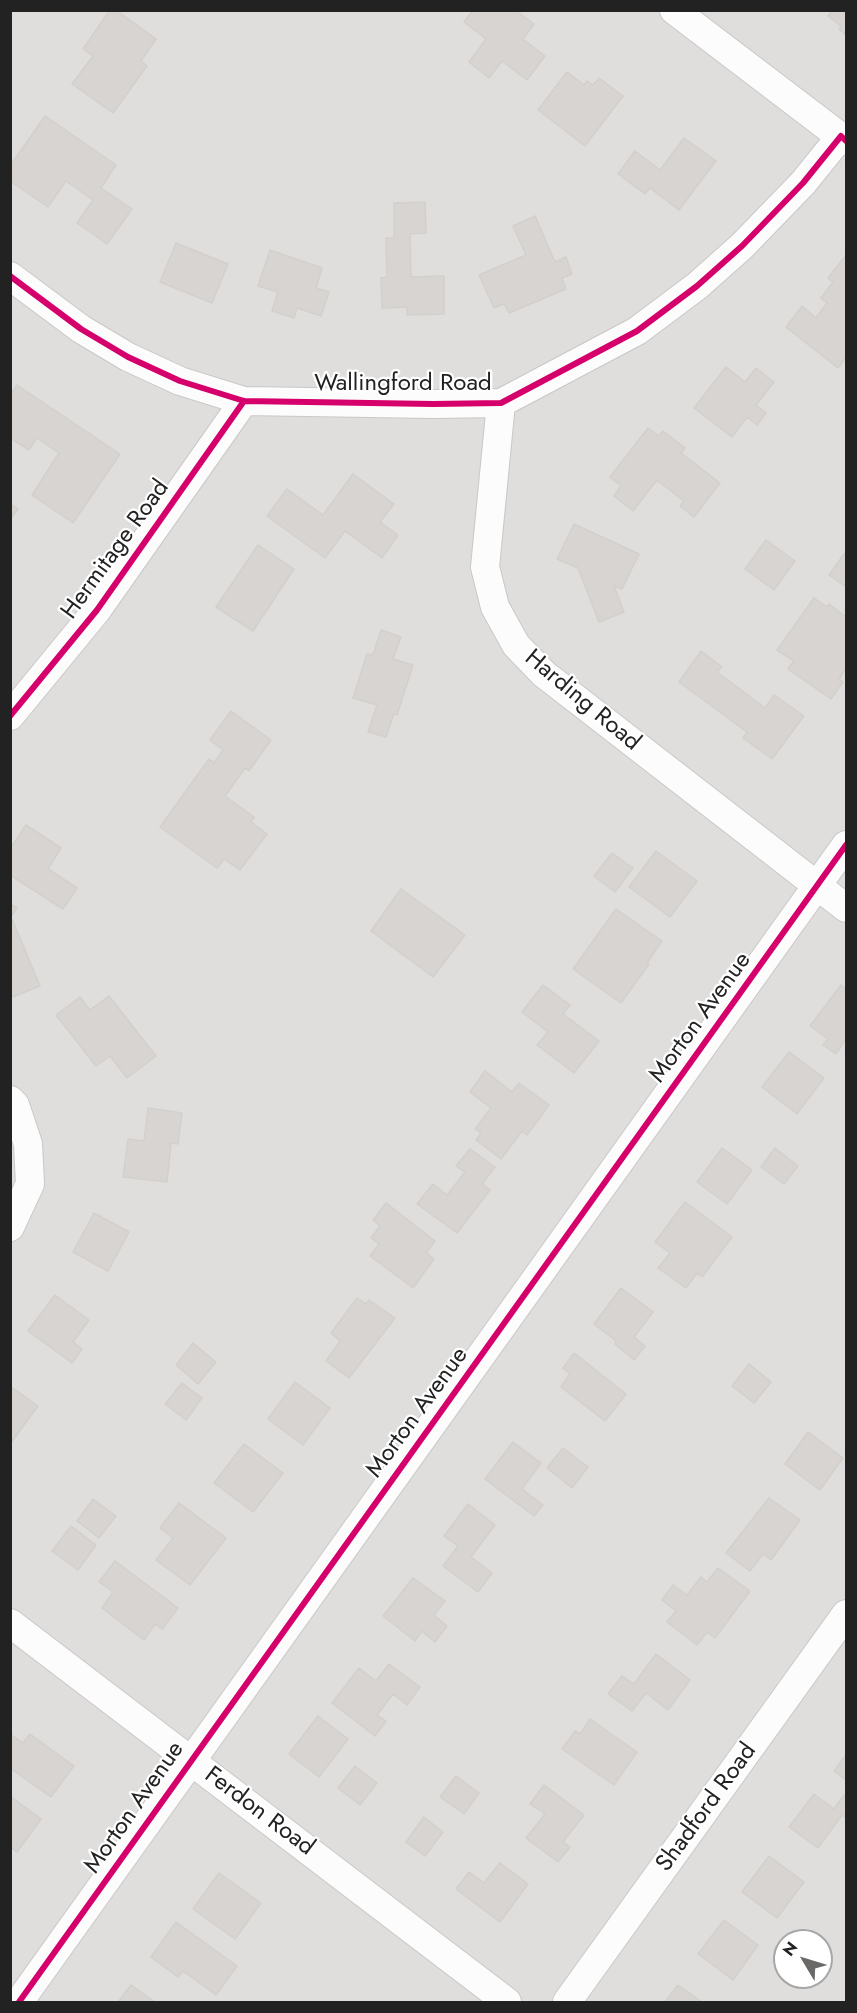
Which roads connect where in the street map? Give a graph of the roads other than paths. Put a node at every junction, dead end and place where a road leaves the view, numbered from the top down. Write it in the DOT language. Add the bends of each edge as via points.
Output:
graph roads {
  1 [pos="674,10"];
  2 [pos="844,139"];
  3 [pos="10,276"];
  4 [pos="244,401"];
  5 [pos="501,403"];
  6 [pos="10,716"];
  7 [pos="846,845"];
  8 [pos="817,887"];
  9 [pos="846,908"];
  10 [pos="10,1100"];
  11 [pos="10,1227"];
  12 [pos="846,1614"];
  13 [pos="10,1623"];
  14 [pos="191,1760"];
  15 [pos="19,2002"];
  16 [pos="507,2002"];
  17 [pos="567,2002"];
  1 -- 2 [label="street"];
  2 -- 5 [label="street, Wallingford Road" via="742,246 697,286 637,331"];
  3 -- 4 [label="street, Wallingford Road" via="81,329 128,357 180,381"];
  4 -- 5 [label="street, Wallingford Road"];
  4 -- 6 [label="street, Hermitage Road" via="97,610"];
  5 -- 8 [label="street, Harding Road" via="485,567 495,607 516,645 544,674"];
  7 -- 8 [label="street, Morton Avenue"];
  8 -- 9 [label="street, Harding Road"];
  8 -- 14 [label="street, Morton Avenue"];
  10 -- 11 [label="street" via="28,1144 30,1184"];
  12 -- 17 [label="street, Shadford Road"];
  13 -- 14 [label="street, Ferdon Road"];
  14 -- 15 [label="street, Morton Avenue"];
  14 -- 16 [label="street, Ferdon Road"];
}
